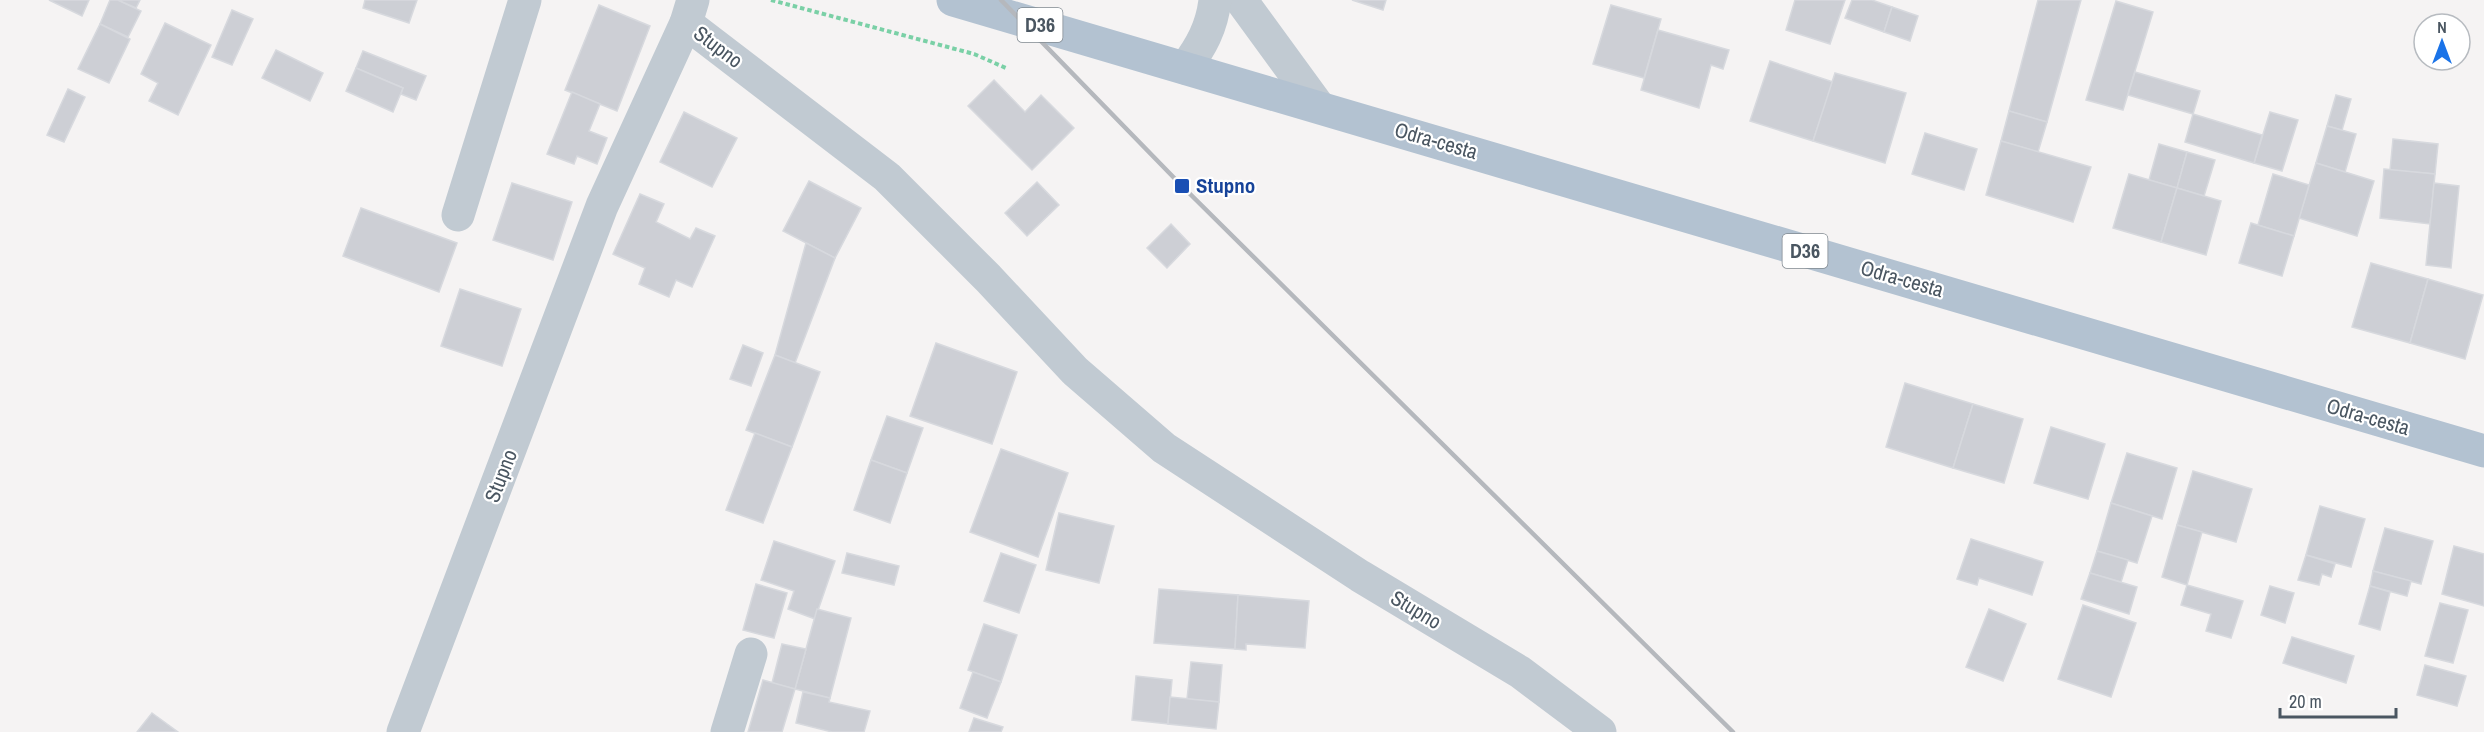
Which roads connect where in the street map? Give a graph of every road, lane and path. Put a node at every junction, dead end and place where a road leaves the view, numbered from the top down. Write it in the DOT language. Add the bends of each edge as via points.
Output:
graph roads {
  1 [pos="525,0"];
  2 [pos="771,0"];
  3 [pos="953,0"];
  4 [pos="1215,0"];
  5 [pos="1241,0"];
  6 [pos="690,11"];
  7 [pos="1006,68"];
  8 [pos="1185,68"];
  9 [pos="1319,107"];
  10 [pos="458,215"];
  11 [pos="2484,451"];
  12 [pos="751,654"];
  13 [pos="403,732"];
  14 [pos="727,732"];
  15 [pos="1600,732"];
  1 -- 10 [label="street"];
  2 -- 7 [label="path" via="974,54"];
  3 -- 8 [label="main road, Odra-cesta / D36"];
  4 -- 8 [label="street" via="1202,45"];
  5 -- 9 [label="street"];
  6 -- 13 [label="street, Stupno" via="602,206"];
  6 -- 15 [label="street, Stupno" via="887,177 1075,372 1164,448 1360,576 1520,672"];
  8 -- 9 [label="main road, Odra-cesta / D36"];
  9 -- 11 [label="main road, Odra-cesta / D36"];
  12 -- 14 [label="street"];
}
